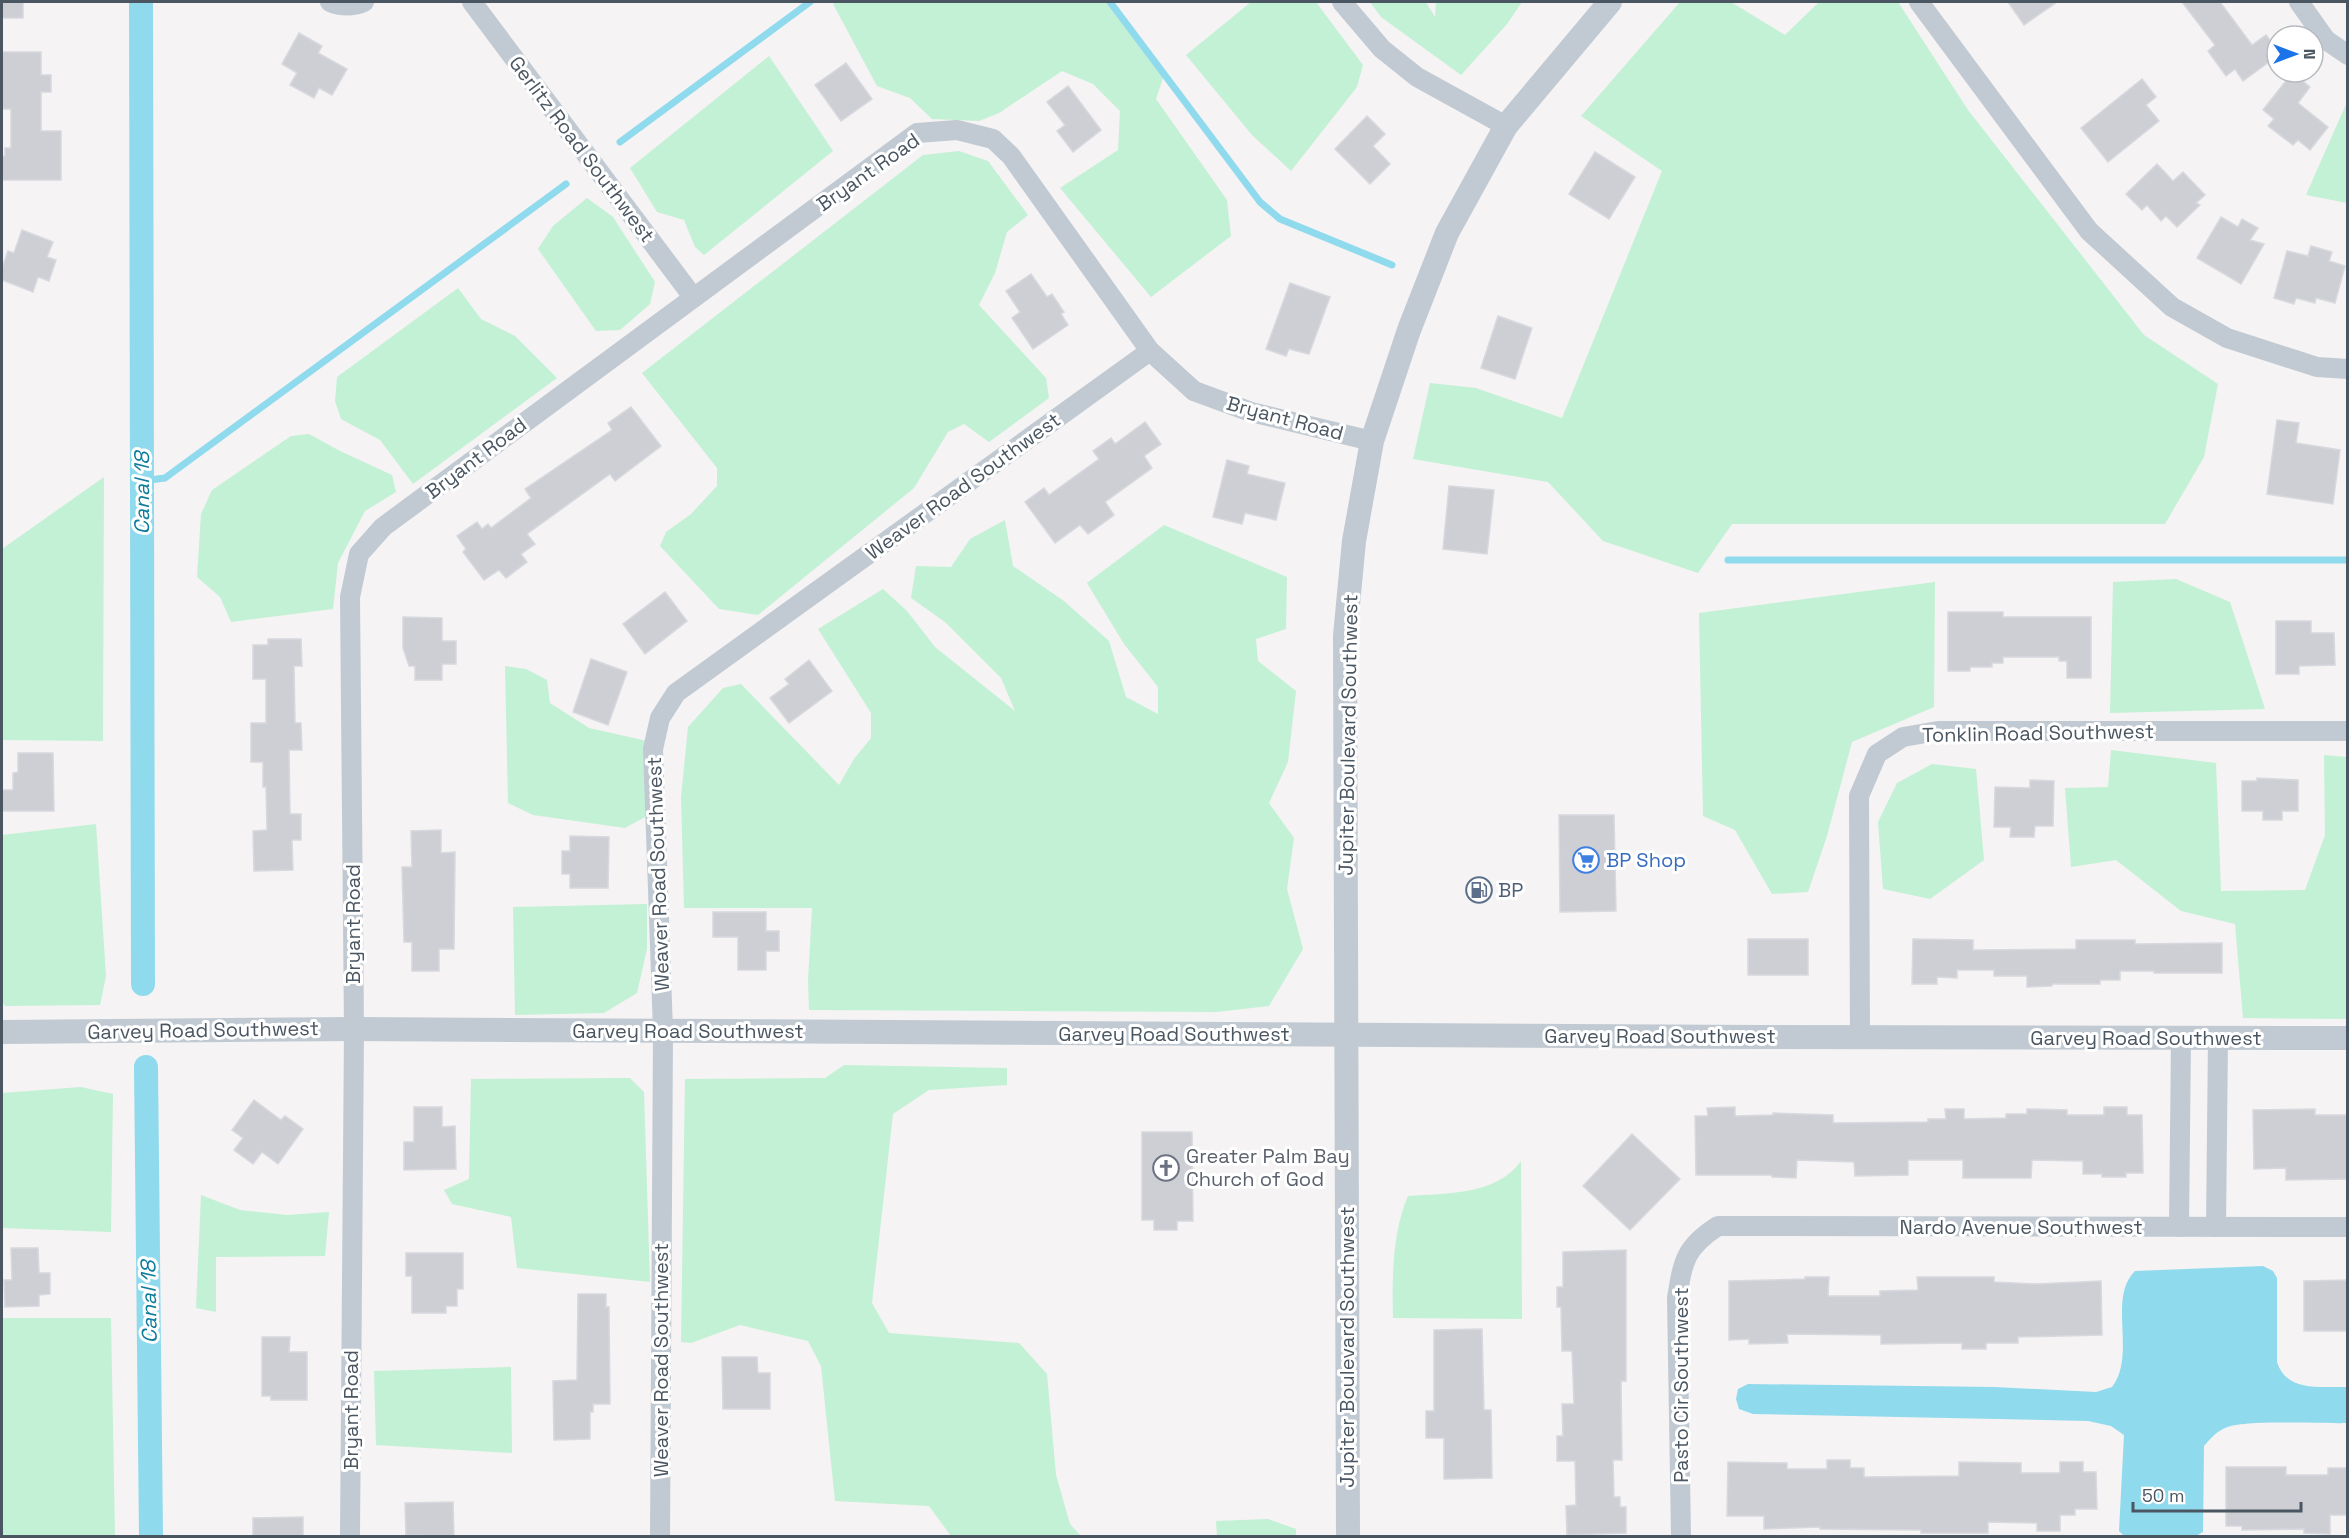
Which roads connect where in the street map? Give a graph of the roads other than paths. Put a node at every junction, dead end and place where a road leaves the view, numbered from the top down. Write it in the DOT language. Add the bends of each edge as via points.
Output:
graph roads {
  1 [pos="330,2"];
  2 [pos="364,2"];
  3 [pos="472,2"];
  4 [pos="1342,2"];
  5 [pos="1610,2"];
  6 [pos="1919,2"];
  7 [pos="2299,2"];
  8 [pos="2348,55"];
  9 [pos="1506,126"];
  10 [pos="693,297"];
  11 [pos="1150,351"];
  12 [pos="2348,369"];
  13 [pos="1372,441"];
  14 [pos="2348,731"];
  15 [pos="354,1029"];
  16 [pos="663,1031"];
  17 [pos="2,1032"];
  18 [pos="1345,1035"];
  19 [pos="1860,1037"];
  20 [pos="2181,1038"];
  21 [pos="2218,1038"];
  22 [pos="2348,1038"];
  23 [pos="2179,1227"];
  24 [pos="2216,1227"];
  25 [pos="2348,1227"];
  26 [pos="1699,1238"];
  27 [pos="350,1536"];
  28 [pos="660,1536"];
  29 [pos="1348,1536"];
  30 [pos="1682,1536"];
  1 -- 2 [label="street" via="342,6"];
  3 -- 10 [label="street, Gerlitz Road Southwest"];
  4 -- 9 [label="street" via="1382,49 1417,77"];
  5 -- 9 [label="street, Jupiter Boulevard Southwest"];
  6 -- 12 [label="street" via="2089,231 2172,307 2227,338 2317,366"];
  7 -- 8 [label="street" via="2326,40"];
  9 -- 13 [label="street, Jupiter Boulevard Southwest" via="1447,233"];
  10 -- 11 [label="street, Bryant Road" via="917,133 957,130 993,139 1011,156"];
  10 -- 15 [label="street, Bryant Road" via="383,526 359,554 350,597"];
  11 -- 13 [label="street, Bryant Road" via="1194,391 1251,412"];
  11 -- 16 [label="street, Weaver Road Southwest" via="676,693 660,718 653,749"];
  13 -- 18 [label="street, Jupiter Boulevard Southwest" via="1354,541 1345,636"];
  14 -- 19 [label="street, Tonklin Road Southwest" via="1938,731 1904,737 1877,754 1859,796"];
  15 -- 16 [label="street, Garvey Road Southwest"];
  15 -- 17 [label="street, Garvey Road Southwest"];
  15 -- 27 [label="street, Bryant Road"];
  16 -- 18 [label="street, Garvey Road Southwest"];
  16 -- 28 [label="street, Weaver Road Southwest"];
  18 -- 19 [label="street, Garvey Road Southwest"];
  18 -- 29 [label="street, Jupiter Boulevard Southwest"];
  19 -- 20 [label="street, Garvey Road Southwest"];
  20 -- 21 [label="street, Garvey Road Southwest"];
  20 -- 23 [label="street"];
  21 -- 22 [label="street, Garvey Road Southwest"];
  21 -- 24 [label="street"];
  23 -- 24 [label="street, Nardo Avenue Southwest"];
  23 -- 26 [label="street, Nardo Avenue Southwest" via="1718,1226"];
  24 -- 25 [label="street, Nardo Avenue Southwest"];
  26 -- 30 [label="street, Pasto Cir Southwest" via="1683,1263 1677,1298"];
}
